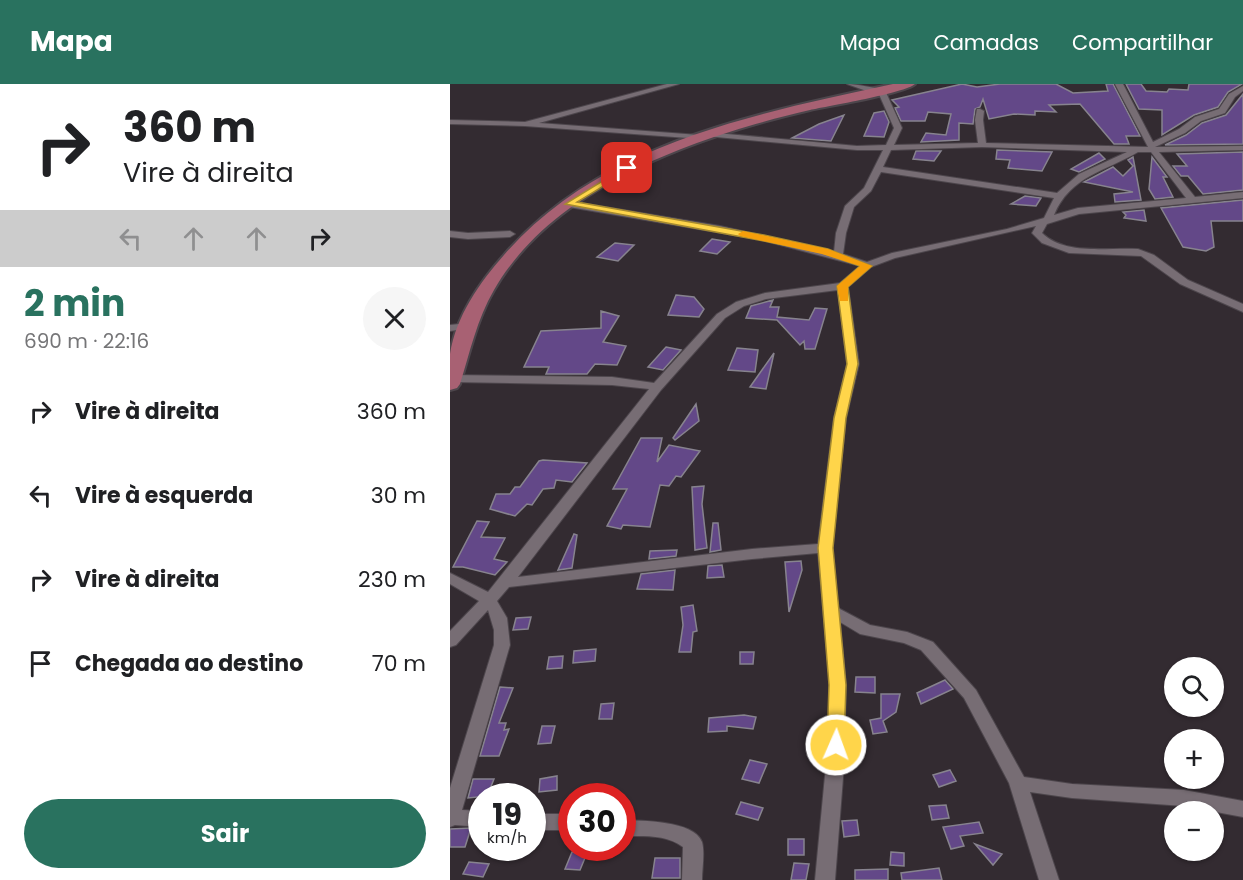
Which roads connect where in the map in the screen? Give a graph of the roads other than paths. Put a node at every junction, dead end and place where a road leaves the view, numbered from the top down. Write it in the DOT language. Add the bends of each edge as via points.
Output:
graph roads {
  1 [pos="639,84"];
  2 [pos="675,84"];
  3 [pos="851,84"];
  4 [pos="909,84"];
  5 [pos="1119,84"];
  6 [pos="1243,88"];
  7 [pos="878,91"];
  8 [pos="643,93"];
  9 [pos="980,111"];
  10 [pos="450,123"];
  11 [pos="525,123"];
  12 [pos="703,136"];
  13 [pos="982,145"];
  14 [pos="1151,146"];
  15 [pos="1243,148"];
  16 [pos="887,149"];
  17 [pos="1138,150"];
  18 [pos="879,169"];
  19 [pos="1243,195"];
  20 [pos="1058,196"];
  21 [pos="1192,199"];
  22 [pos="569,204"];
  23 [pos="1045,222"];
  24 [pos="450,234"];
  25 [pos="510,234"];
  26 [pos="838,255"];
  27 [pos="867,266"];
  28 [pos="843,286"];
  29 [pos="1243,309"];
  30 [pos="468,326"];
  31 [pos="450,328"];
  32 [pos="451,381"];
  33 [pos="657,387"];
  34 [pos="825,548"];
  35 [pos="450,578"];
  36 [pos="505,583"];
  37 [pos="490,599"];
  38 [pos="830,610"];
  39 [pos="450,641"];
  40 [pos="1018,783"];
  41 [pos="1243,809"];
  42 [pos="450,818"];
  43 [pos="468,819"];
  44 [pos="636,829"];
  45 [pos="692,880"];
  46 [pos="825,880"];
  47 [pos="1049,880"];
  1 -- 8 [label="street"];
  2 -- 8 [label="street"];
  3 -- 7 [label="street"];
  4 -- 7 [label="main road"];
  5 -- 14 [label="street"];
  6 -- 14 [label="street" via="1222,111 1198,119"];
  7 -- 12 [label="main road" via="792,109"];
  7 -- 16 [label="street" via="897,119 898,128"];
  8 -- 11 [label="street"];
  9 -- 13 [label="street" via="977,121"];
  10 -- 11 [label="street"];
  11 -- 12 [label="street"];
  12 -- 16 [label="street"];
  12 -- 22 [label="main road" via="627,168"];
  13 -- 16 [label="street"];
  13 -- 17 [label="street"];
  14 -- 15 [label="street"];
  14 -- 17 [label="street"];
  14 -- 21 [label="street"];
  16 -- 18 [label="street"];
  17 -- 20 [label="street" via="1086,173"];
  18 -- 20 [label="street"];
  18 -- 26 [label="street" via="868,189 850,206"];
  19 -- 21 [label="street"];
  20 -- 23 [label="street"];
  21 -- 23 [label="street" via="1078,211"];
  22 -- 26 [label="street"];
  22 -- 30 [label="main road" via="545,222 492,278"];
  23 -- 27 [label="street" via="892,256"];
  23 -- 29 [label="street" via="1037,233 1051,245 1143,253 1182,281"];
  24 -- 25 [label="street"];
  26 -- 27 [label="street"];
  27 -- 28 [label="street"];
  28 -- 33 [label="street" via="765,296 740,304 722,316"];
  28 -- 34 [label="street" via="853,364 840,418"];
  30 -- 31 [label="street"];
  30 -- 32 [label="main road"];
  32 -- 33 [label="street" via="612,381"];
  33 -- 36 [label="street"];
  34 -- 36 [label="street"];
  34 -- 38 [label="street"];
  35 -- 37 [label="street"];
  36 -- 37 [label="street"];
  37 -- 39 [label="street"];
  37 -- 42 [label="street" via="503,623 502,645"];
  38 -- 40 [label="street" via="866,630 927,646 970,694"];
  38 -- 46 [label="street" via="838,685"];
  40 -- 41 [label="street" via="1072,791 1184,798"];
  40 -- 47 [label="street"];
  42 -- 43 [label="street"];
  44 -- 45 [label="street" via="665,830 683,835 693,844"];
}
